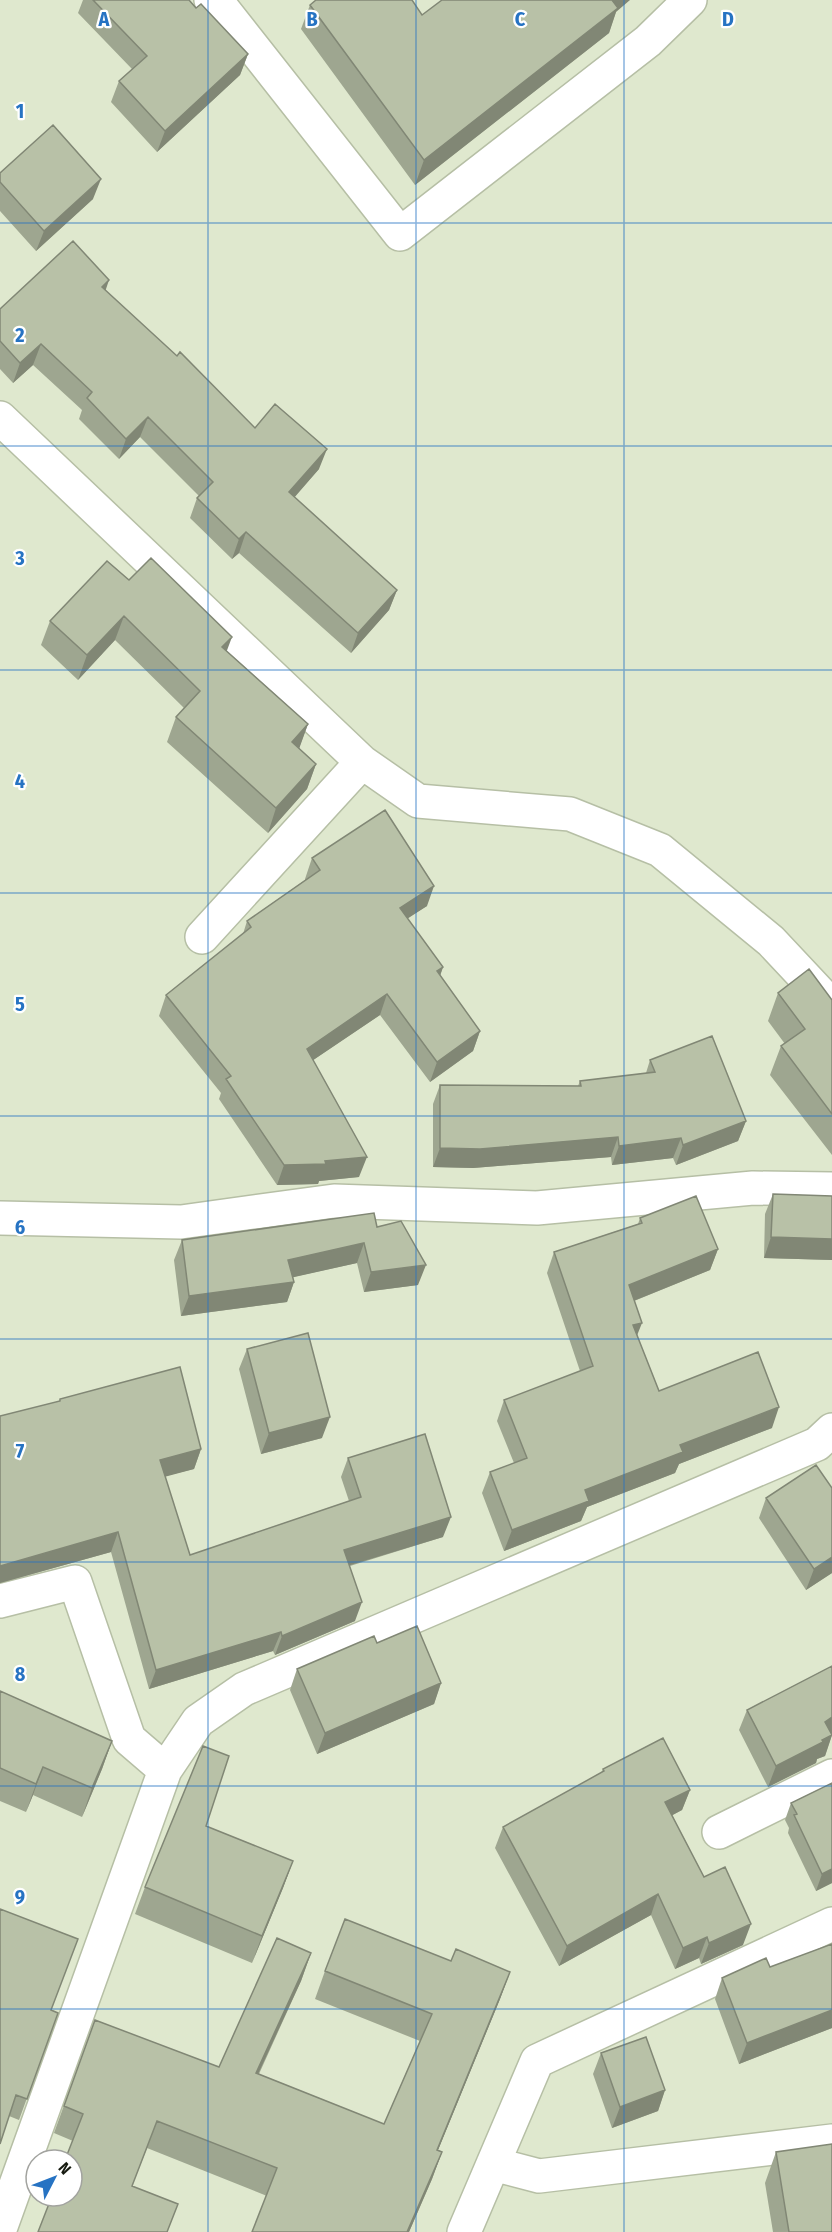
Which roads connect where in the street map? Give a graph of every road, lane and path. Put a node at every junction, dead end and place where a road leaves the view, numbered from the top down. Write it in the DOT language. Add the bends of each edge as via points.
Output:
graph roads {
  1 [pos="211,0"];
  2 [pos="690,0"];
  3 [pos="0,418"];
  4 [pos="362,762"];
  5 [pos="202,937"];
  6 [pos="832,1006"];
  7 [pos="832,1189"];
  8 [pos="0,1218"];
  9 [pos="827,1446"];
  10 [pos="0,1601"];
  11 [pos="165,1770"];
  12 [pos="832,1776"];
  13 [pos="719,1832"];
  14 [pos="832,1924"];
  15 [pos="832,2141"];
  16 [pos="493,2164"];
  17 [pos="0,2229"];
  18 [pos="464,2232"];
  1 -- 2 [label="street" via="222,8 400,234 648,41"];
  3 -- 4 [label="street"];
  4 -- 5 [label="street"];
  4 -- 6 [label="street" via="418,801 570,814 660,850 771,941"];
  7 -- 8 [label="street" via="753,1188 537,1208 334,1201 182,1222"];
  9 -- 11 [label="street" via="244,1689 198,1721"];
  10 -- 11 [label="street" via="75,1582 129,1739"];
  11 -- 17 [label="street"];
  12 -- 13 [label="street"];
  14 -- 16 [label="street" via="537,2061"];
  15 -- 16 [label="street" via="539,2176"];
  16 -- 18 [label="street"];
}
